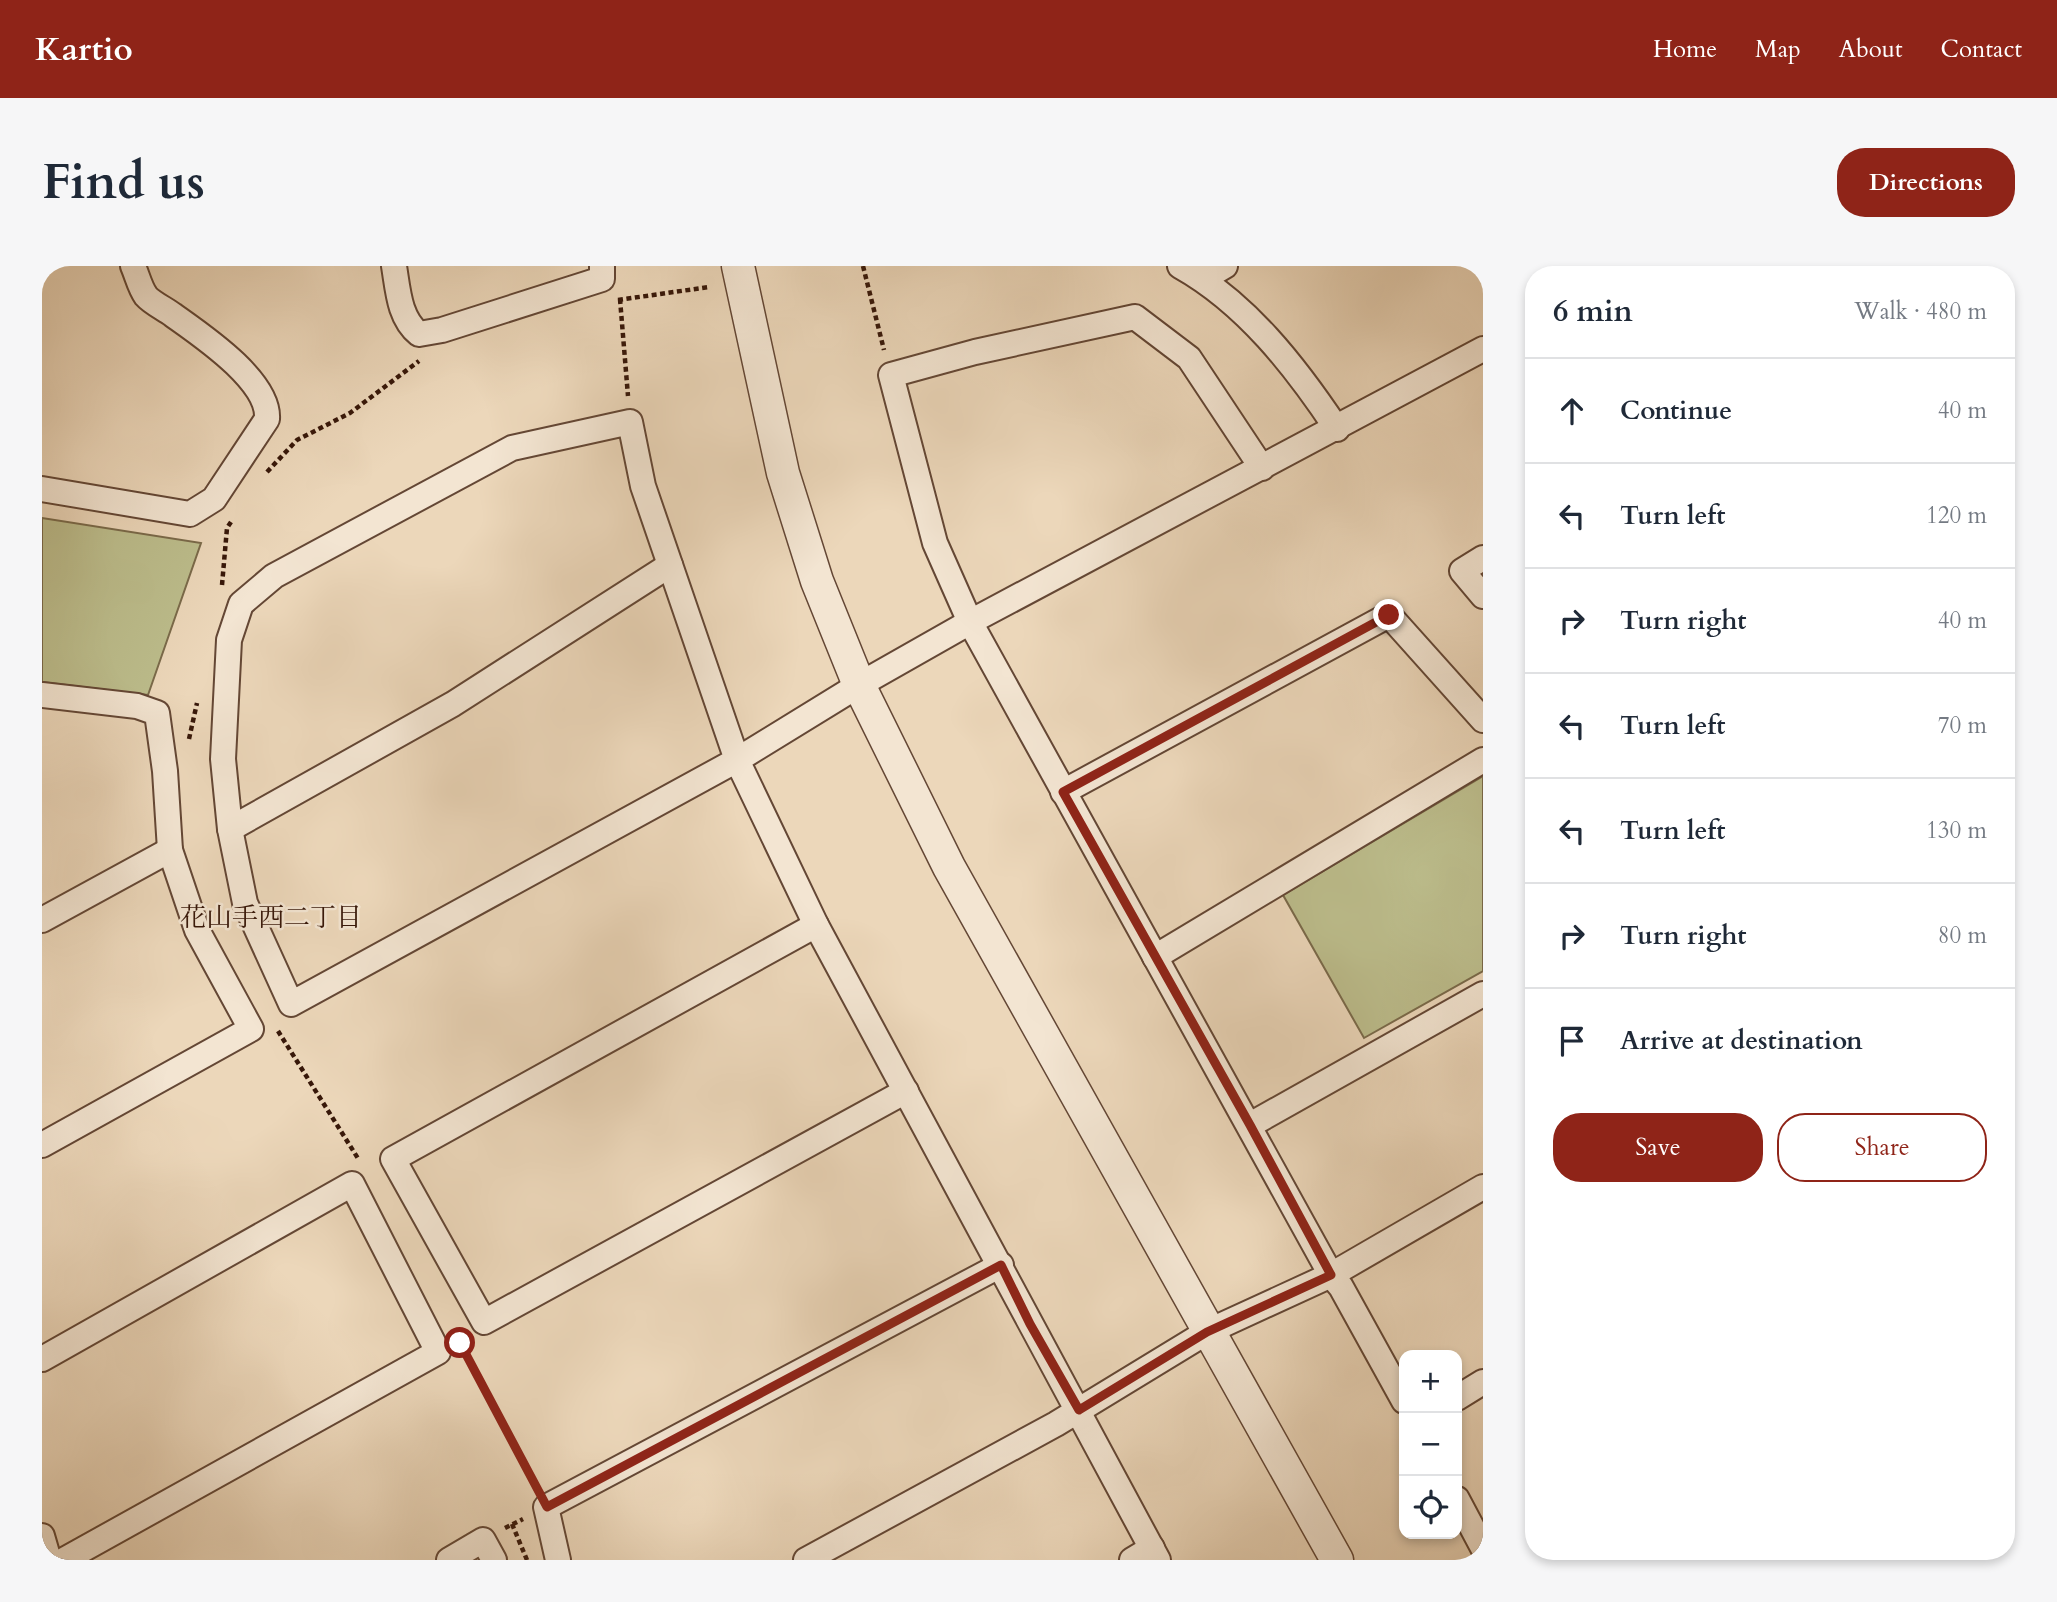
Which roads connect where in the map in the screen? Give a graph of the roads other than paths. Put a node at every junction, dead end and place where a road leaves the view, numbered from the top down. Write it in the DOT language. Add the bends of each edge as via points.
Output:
graph roads {
  1 [pos="133,266"];
  2 [pos="394,266"];
  3 [pos="602,266"];
  4 [pos="738,266"];
  5 [pos="1180,266"];
  6 [pos="1225,266"];
  7 [pos="1203,279"];
  8 [pos="1483,349"];
  9 [pos="1337,429"];
  10 [pos="1262,468"];
  11 [pos="42,489"];
  12 [pos="1483,558"];
  13 [pos="670,565"];
  14 [pos="1483,596"];
  15 [pos="970,622"];
  16 [pos="859,685"];
  17 [pos="42,695"];
  18 [pos="1483,720"];
  19 [pos="737,760"];
  20 [pos="1483,760"];
  21 [pos="1063,792"];
  22 [pos="230,829"];
  23 [pos="170,850"];
  24 [pos="42,920"];
  25 [pos="816,925"];
  26 [pos="1156,957"];
  27 [pos="1483,994"];
  28 [pos="906,1091"];
  29 [pos="1250,1125"];
  30 [pos="42,1145"];
  31 [pos="1483,1187"];
  32 [pos="1001,1265"];
  33 [pos="1331,1275"];
  34 [pos="1207,1332"];
  35 [pos="42,1359"];
  36 [pos="1483,1382"];
  37 [pos="1399,1392"];
  38 [pos="1462,1395"];
  39 [pos="1079,1410"];
  40 [pos="1462,1508"];
  41 [pos="42,1536"];
  42 [pos="1483,1548"];
  43 [pos="488,1550"];
  44 [pos="1147,1556"];
  45 [pos="49,1560"];
  46 [pos="64,1560"];
  47 [pos="449,1560"];
  48 [pos="558,1560"];
  49 [pos="806,1560"];
  50 [pos="1336,1560"];
  1 -- 11 [label="street" via="146,296 248,376 265,401 267,419 214,499 190,514"];
  2 -- 3 [label="street" via="404,314 419,334 602,279"];
  4 -- 16 [label="street" via="783,473 817,581"];
  5 -- 7 [label="street"];
  6 -- 7 [label="street"];
  7 -- 9 [label="street" via="1257,326"];
  8 -- 9 [label="street"];
  9 -- 10 [label="street"];
  10 -- 15 [label="street"];
  10 -- 15 [label="street" via="1189,358 1135,317 891,375 935,543"];
  12 -- 14 [label="street" via="1462,571"];
  13 -- 19 [label="street"];
  13 -- 22 [label="street" via="453,705"];
  13 -- 22 [label="street" via="643,486 630,422 512,448 274,576 241,604 229,640 223,759"];
  15 -- 16 [label="street"];
  15 -- 21 [label="street"];
  16 -- 19 [label="street"];
  16 -- 34 [label="street" via="949,867"];
  17 -- 23 [label="street" via="137,706 157,713"];
  18 -- 21 [label="street" via="1389,615"];
  19 -- 22 [label="street" via="291,1004 245,903"];
  19 -- 25 [label="street"];
  20 -- 26 [label="street"];
  21 -- 26 [label="street"];
  23 -- 24 [label="street"];
  23 -- 30 [label="street" via="197,930 251,1029"];
  25 -- 28 [label="street"];
  25 -- 28 [label="street" via="393,1159 484,1322"];
  26 -- 29 [label="street"];
  27 -- 29 [label="street"];
  28 -- 32 [label="street"];
  29 -- 33 [label="street"];
  31 -- 33 [label="street"];
  32 -- 39 [label="street"];
  32 -- 48 [label="street" via="547,1507"];
  33 -- 34 [label="street"];
  33 -- 37 [label="street"];
  34 -- 39 [label="street"];
  34 -- 50 [label="street"];
  35 -- 46 [label="street" via="352,1184 438,1352"];
  36 -- 38 [label="street"];
  39 -- 44 [label="street"];
  39 -- 49 [label="street"];
  40 -- 42 [label="street"];
  41 -- 45 [label="street"];
  43 -- 47 [label="street"];
}
